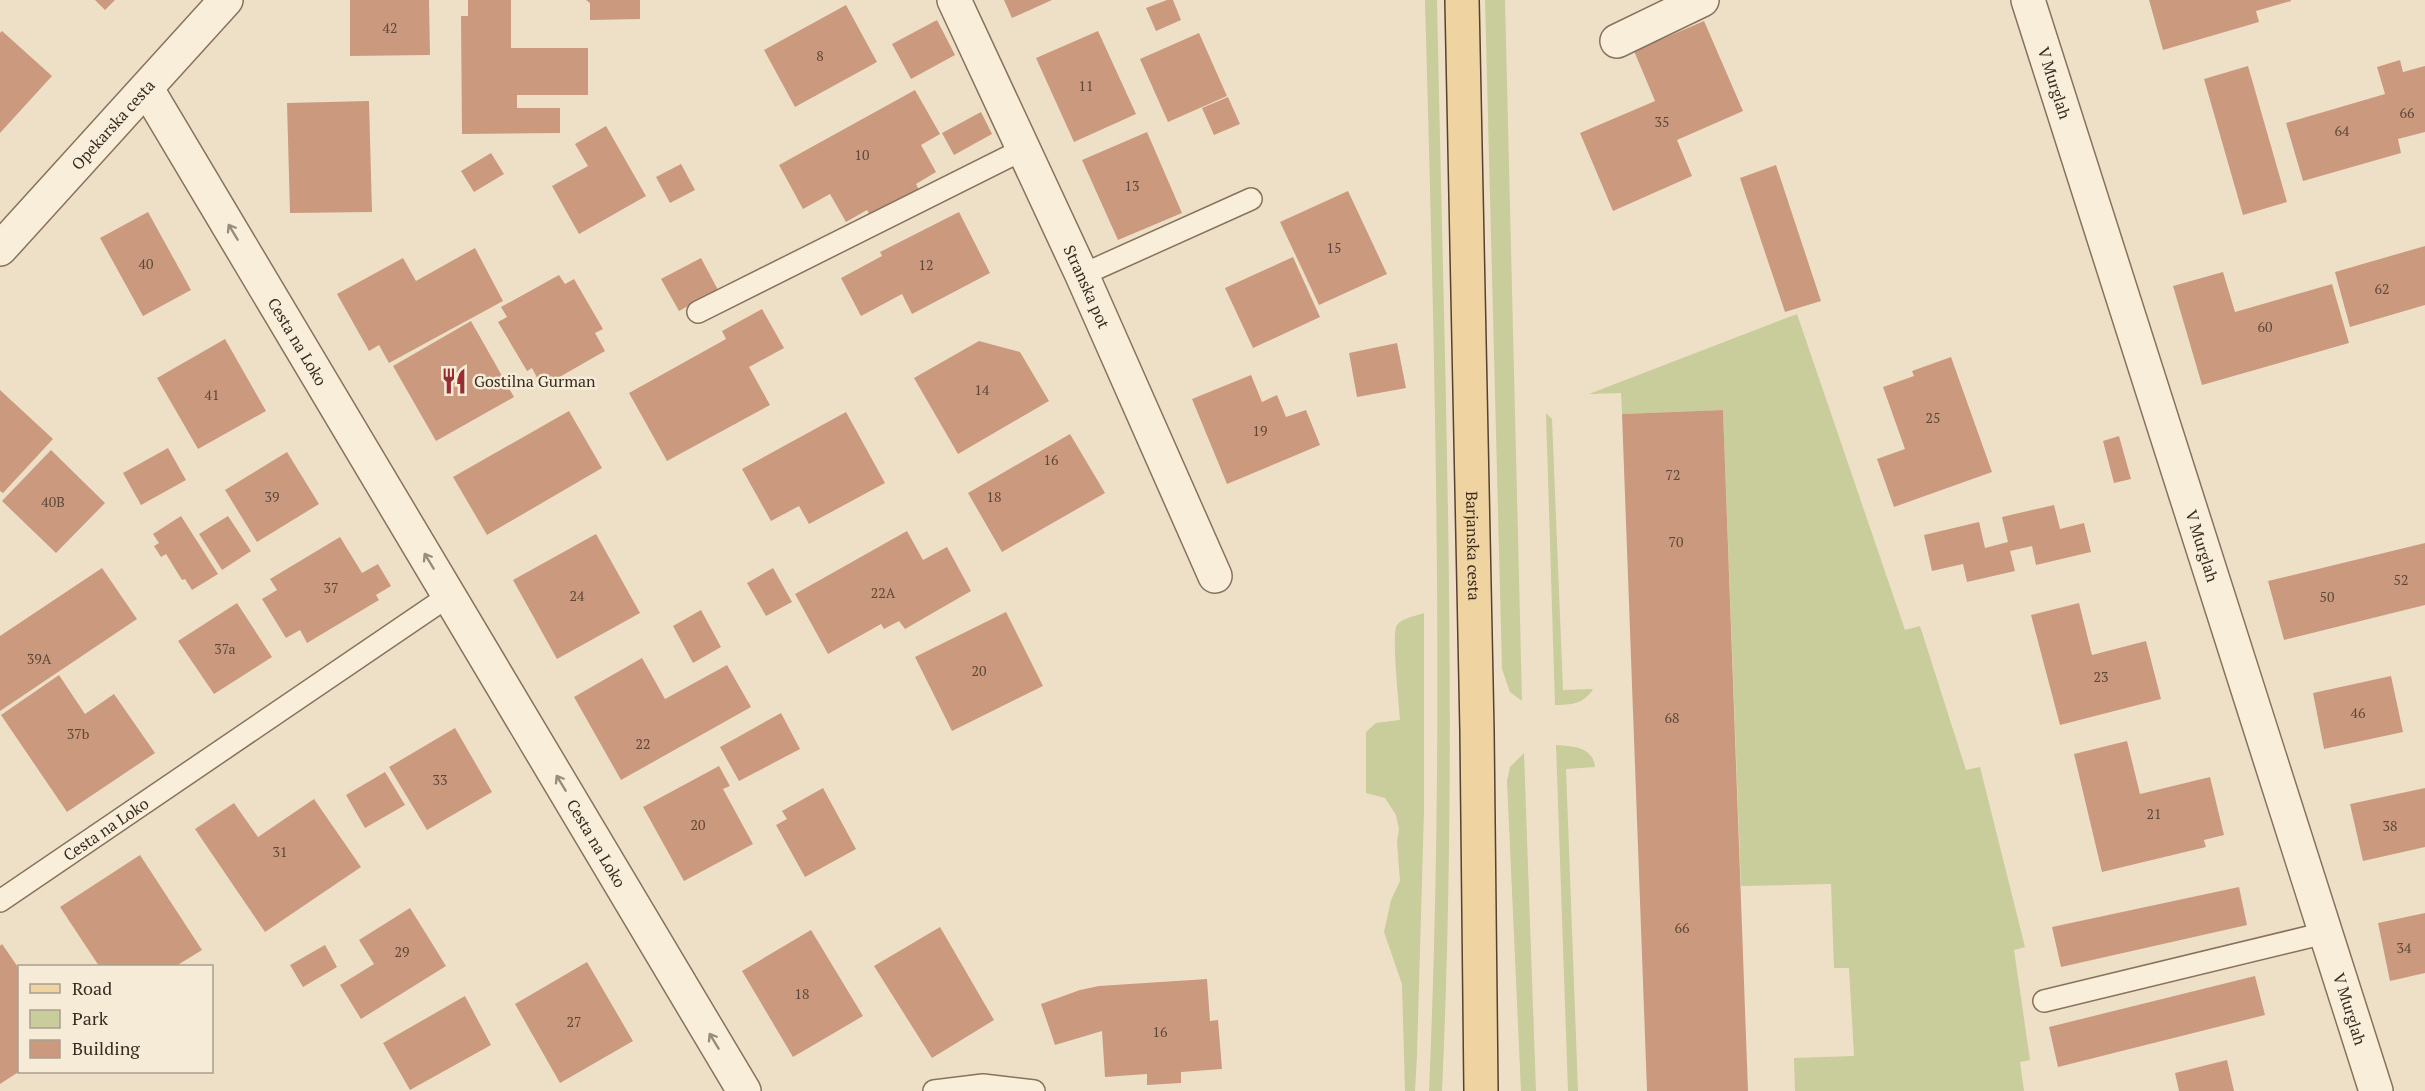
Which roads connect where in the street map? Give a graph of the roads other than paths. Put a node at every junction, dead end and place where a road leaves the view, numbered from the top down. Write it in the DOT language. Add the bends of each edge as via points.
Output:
graph roads {
  1 [pos="226,0"];
  2 [pos="954,0"];
  3 [pos="1462,0"];
  4 [pos="1702,0"];
  5 [pos="2028,0"];
  6 [pos="1617,41"];
  7 [pos="147,89"];
  8 [pos="1024,149"];
  9 [pos="1251,199"];
  10 [pos="0,249"];
  11 [pos="1082,275"];
  12 [pos="698,312"];
  13 [pos="1215,576"];
  14 [pos="450,595"];
  15 [pos="0,901"];
  16 [pos="2325,933"];
  17 [pos="2044,1001"];
  18 [pos="744,1091"];
  19 [pos="934,1091"];
  20 [pos="1034,1091"];
  21 [pos="1481,1091"];
  22 [pos="2376,1091"];
  1 -- 7 [label="street, Opekarska cesta"];
  2 -- 8 [label="street, Stranska pot"];
  3 -- 21 [label="main road, Barjanska cesta"];
  4 -- 6 [label="street"];
  5 -- 16 [label="street, V Murglah"];
  7 -- 10 [label="street, Opekarska cesta"];
  14 -- 7 [label="street, Cesta na Loko, one-way"];
  8 -- 11 [label="street, Stranska pot"];
  8 -- 12 [label="lane"];
  9 -- 11 [label="lane"];
  11 -- 13 [label="street, Stranska pot"];
  14 -- 15 [label="lane, Cesta na Loko"];
  18 -- 14 [label="street, Cesta na Loko, one-way"];
  16 -- 17 [label="lane"];
  16 -- 22 [label="street, V Murglah"];
  19 -- 20 [label="lane" via="984,1085"];
}
